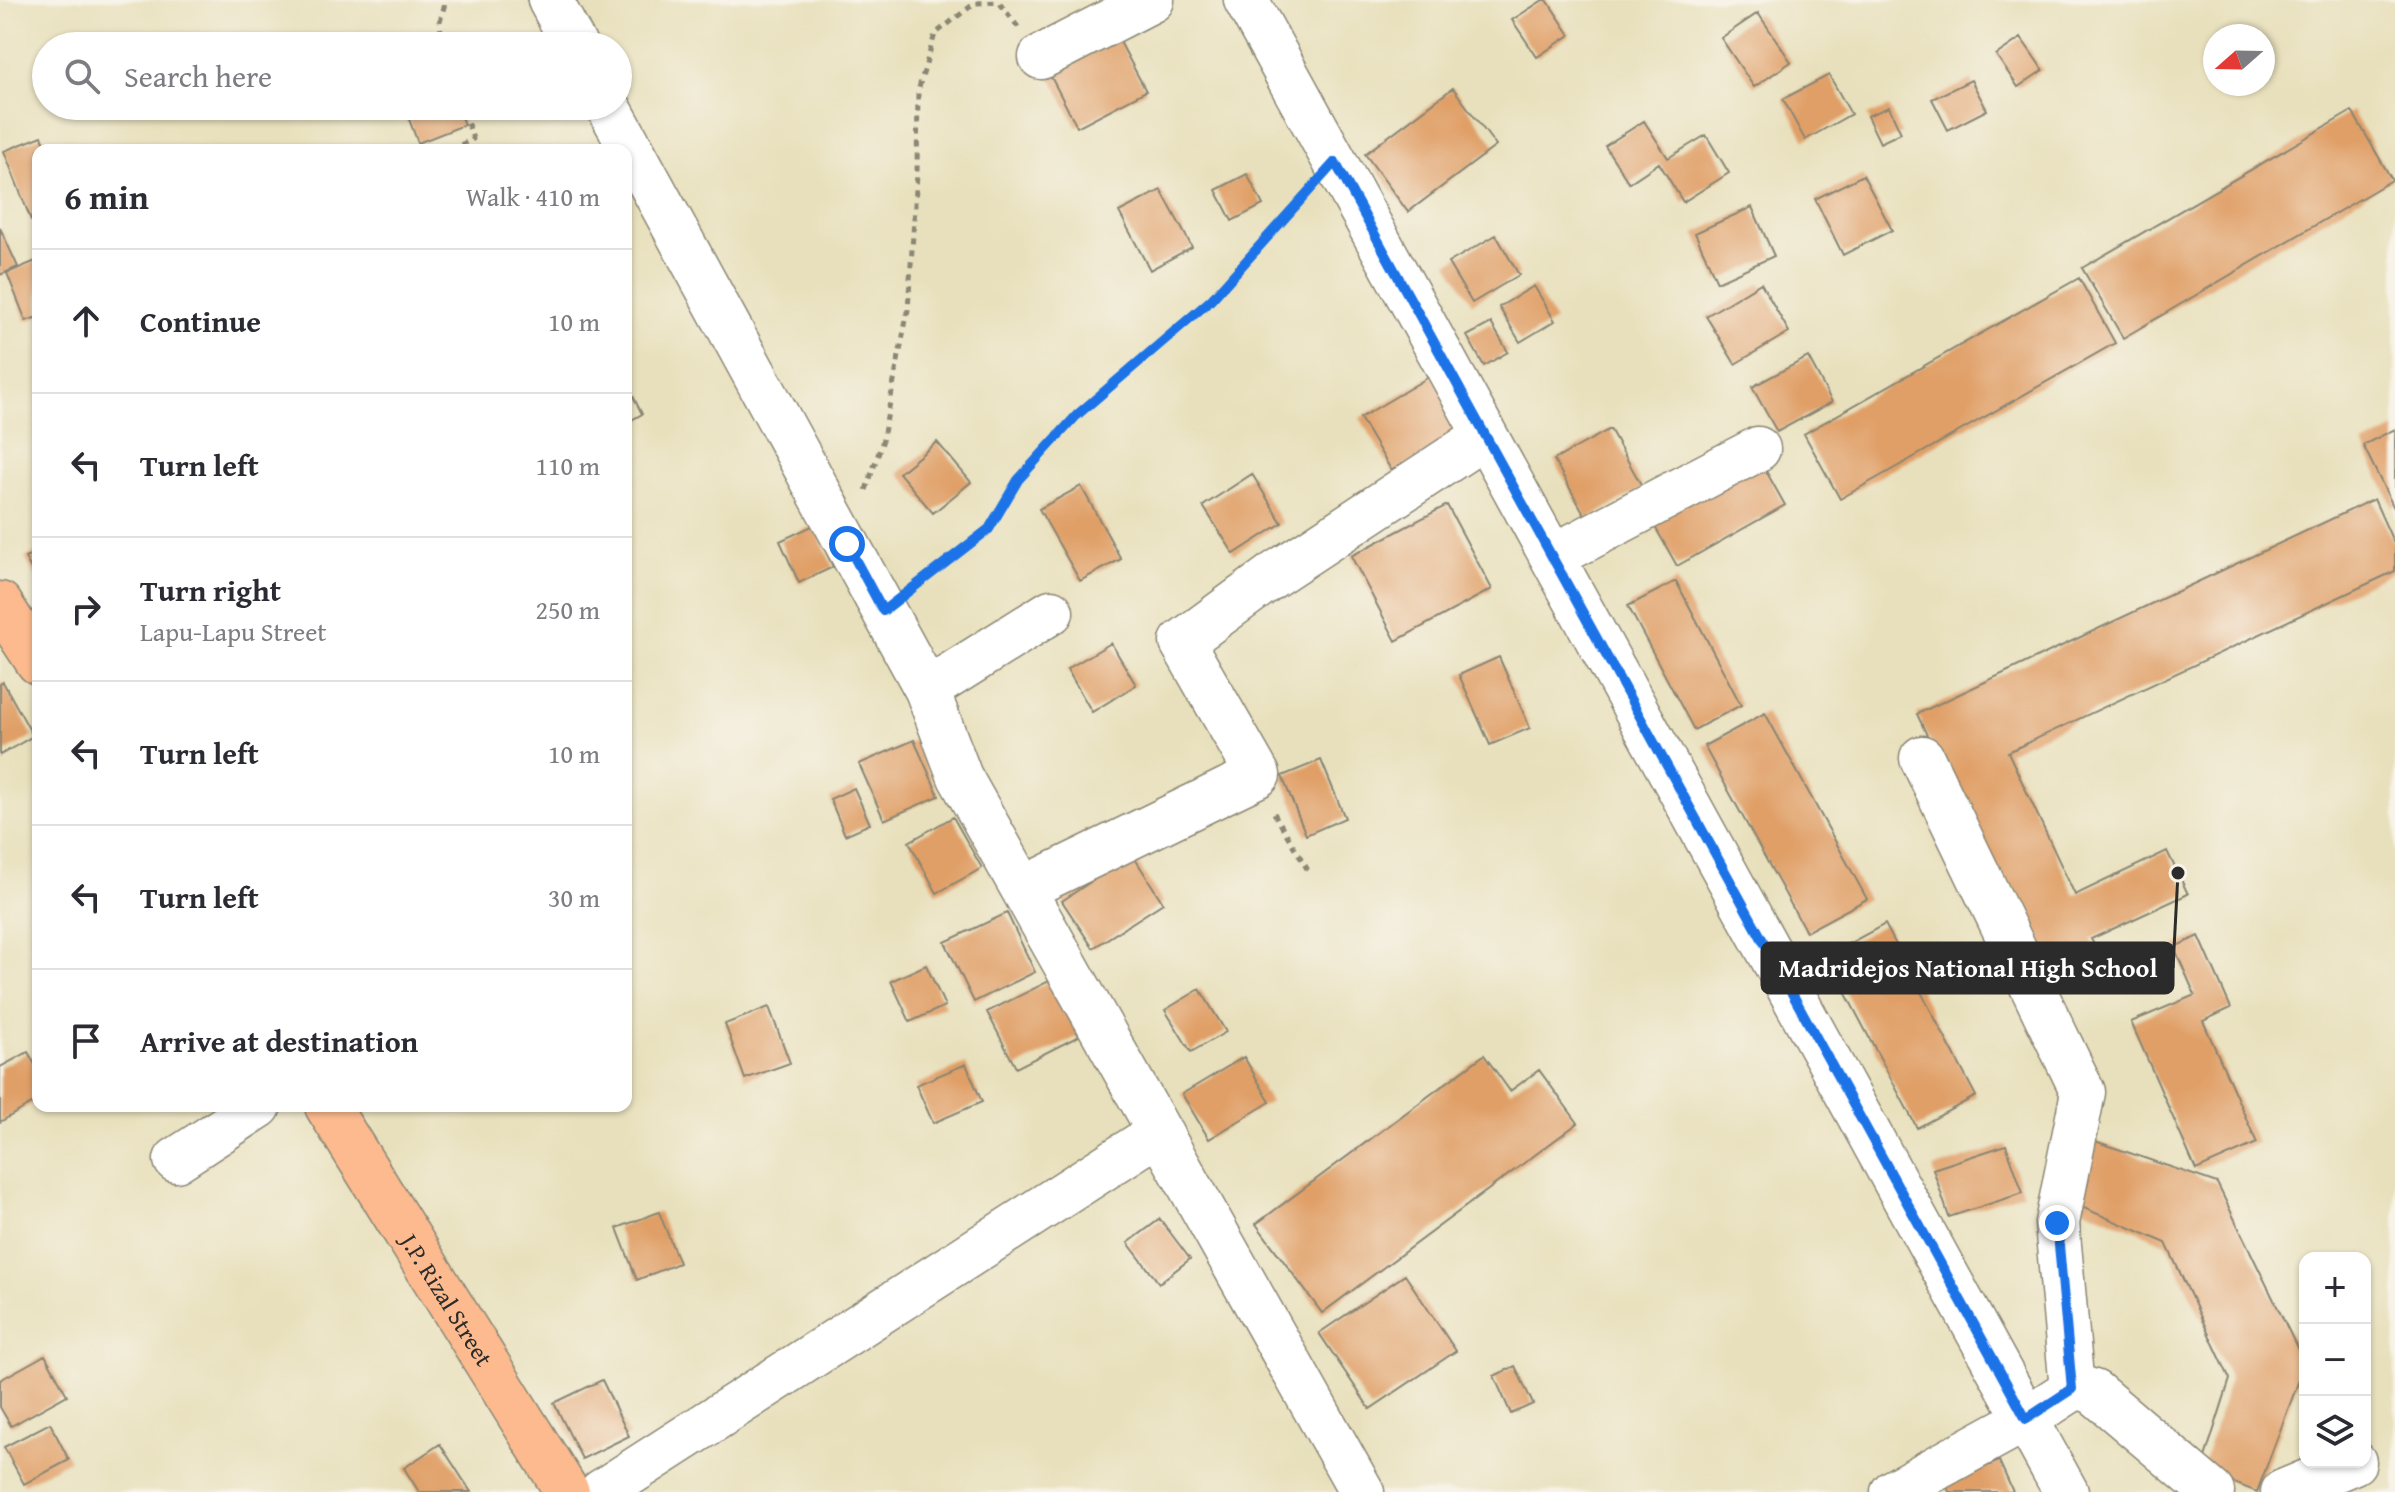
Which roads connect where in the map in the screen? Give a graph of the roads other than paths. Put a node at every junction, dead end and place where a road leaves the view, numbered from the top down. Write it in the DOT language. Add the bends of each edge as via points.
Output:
graph roads {
  1 [pos="550,0"];
  2 [pos="1152,0"];
  3 [pos="1246,0"];
  4 [pos="567,32"];
  5 [pos="1041,57"];
  6 [pos="613,120"];
  7 [pos="622,144"];
  8 [pos="637,182"];
  9 [pos="1485,436"];
  10 [pos="1758,449"];
  11 [pos="1552,557"];
  12 [pos="0,604"];
  13 [pos="1051,612"];
  14 [pos="32,653"];
  15 [pos="927,690"];
  16 [pos="1922,758"];
  17 [pos="1023,889"];
  18 [pos="250,1112"];
  19 [pos="331,1112"];
  20 [pos="1160,1132"];
  21 [pos="176,1160"];
  22 [pos="2072,1389"];
  23 [pos="2026,1419"];
  24 [pos="2340,1468"];
  25 [pos="567,1492"];
  26 [pos="601,1492"];
  27 [pos="1362,1492"];
  28 [pos="1893,1492"];
  29 [pos="2066,1492"];
  30 [pos="2212,1492"];
  31 [pos="2283,1492"];
  1 -- 4 [label="street"];
  2 -- 5 [label="street"];
  3 -- 9 [label="street"];
  6 -- 7 [label="street"];
  8 -- 15 [label="street"];
  9 -- 11 [label="street"];
  9 -- 17 [label="street" via="1182,642 1258,775"];
  10 -- 11 [label="street"];
  11 -- 23 [label="street"];
  12 -- 14 [label="main road"];
  13 -- 15 [label="street"];
  15 -- 17 [label="street" via="960,777"];
  16 -- 22 [label="street" via="2083,1092 2057,1223"];
  17 -- 20 [label="street"];
  18 -- 21 [label="street"];
  19 -- 25 [label="main road, J.P. Rizal Street"];
  20 -- 26 [label="street"];
  20 -- 27 [label="street"];
  22 -- 23 [label="street"];
  22 -- 30 [label="street" via="2094,1392"];
  23 -- 28 [label="street"];
  23 -- 29 [label="street"];
  24 -- 31 [label="street"];
}
